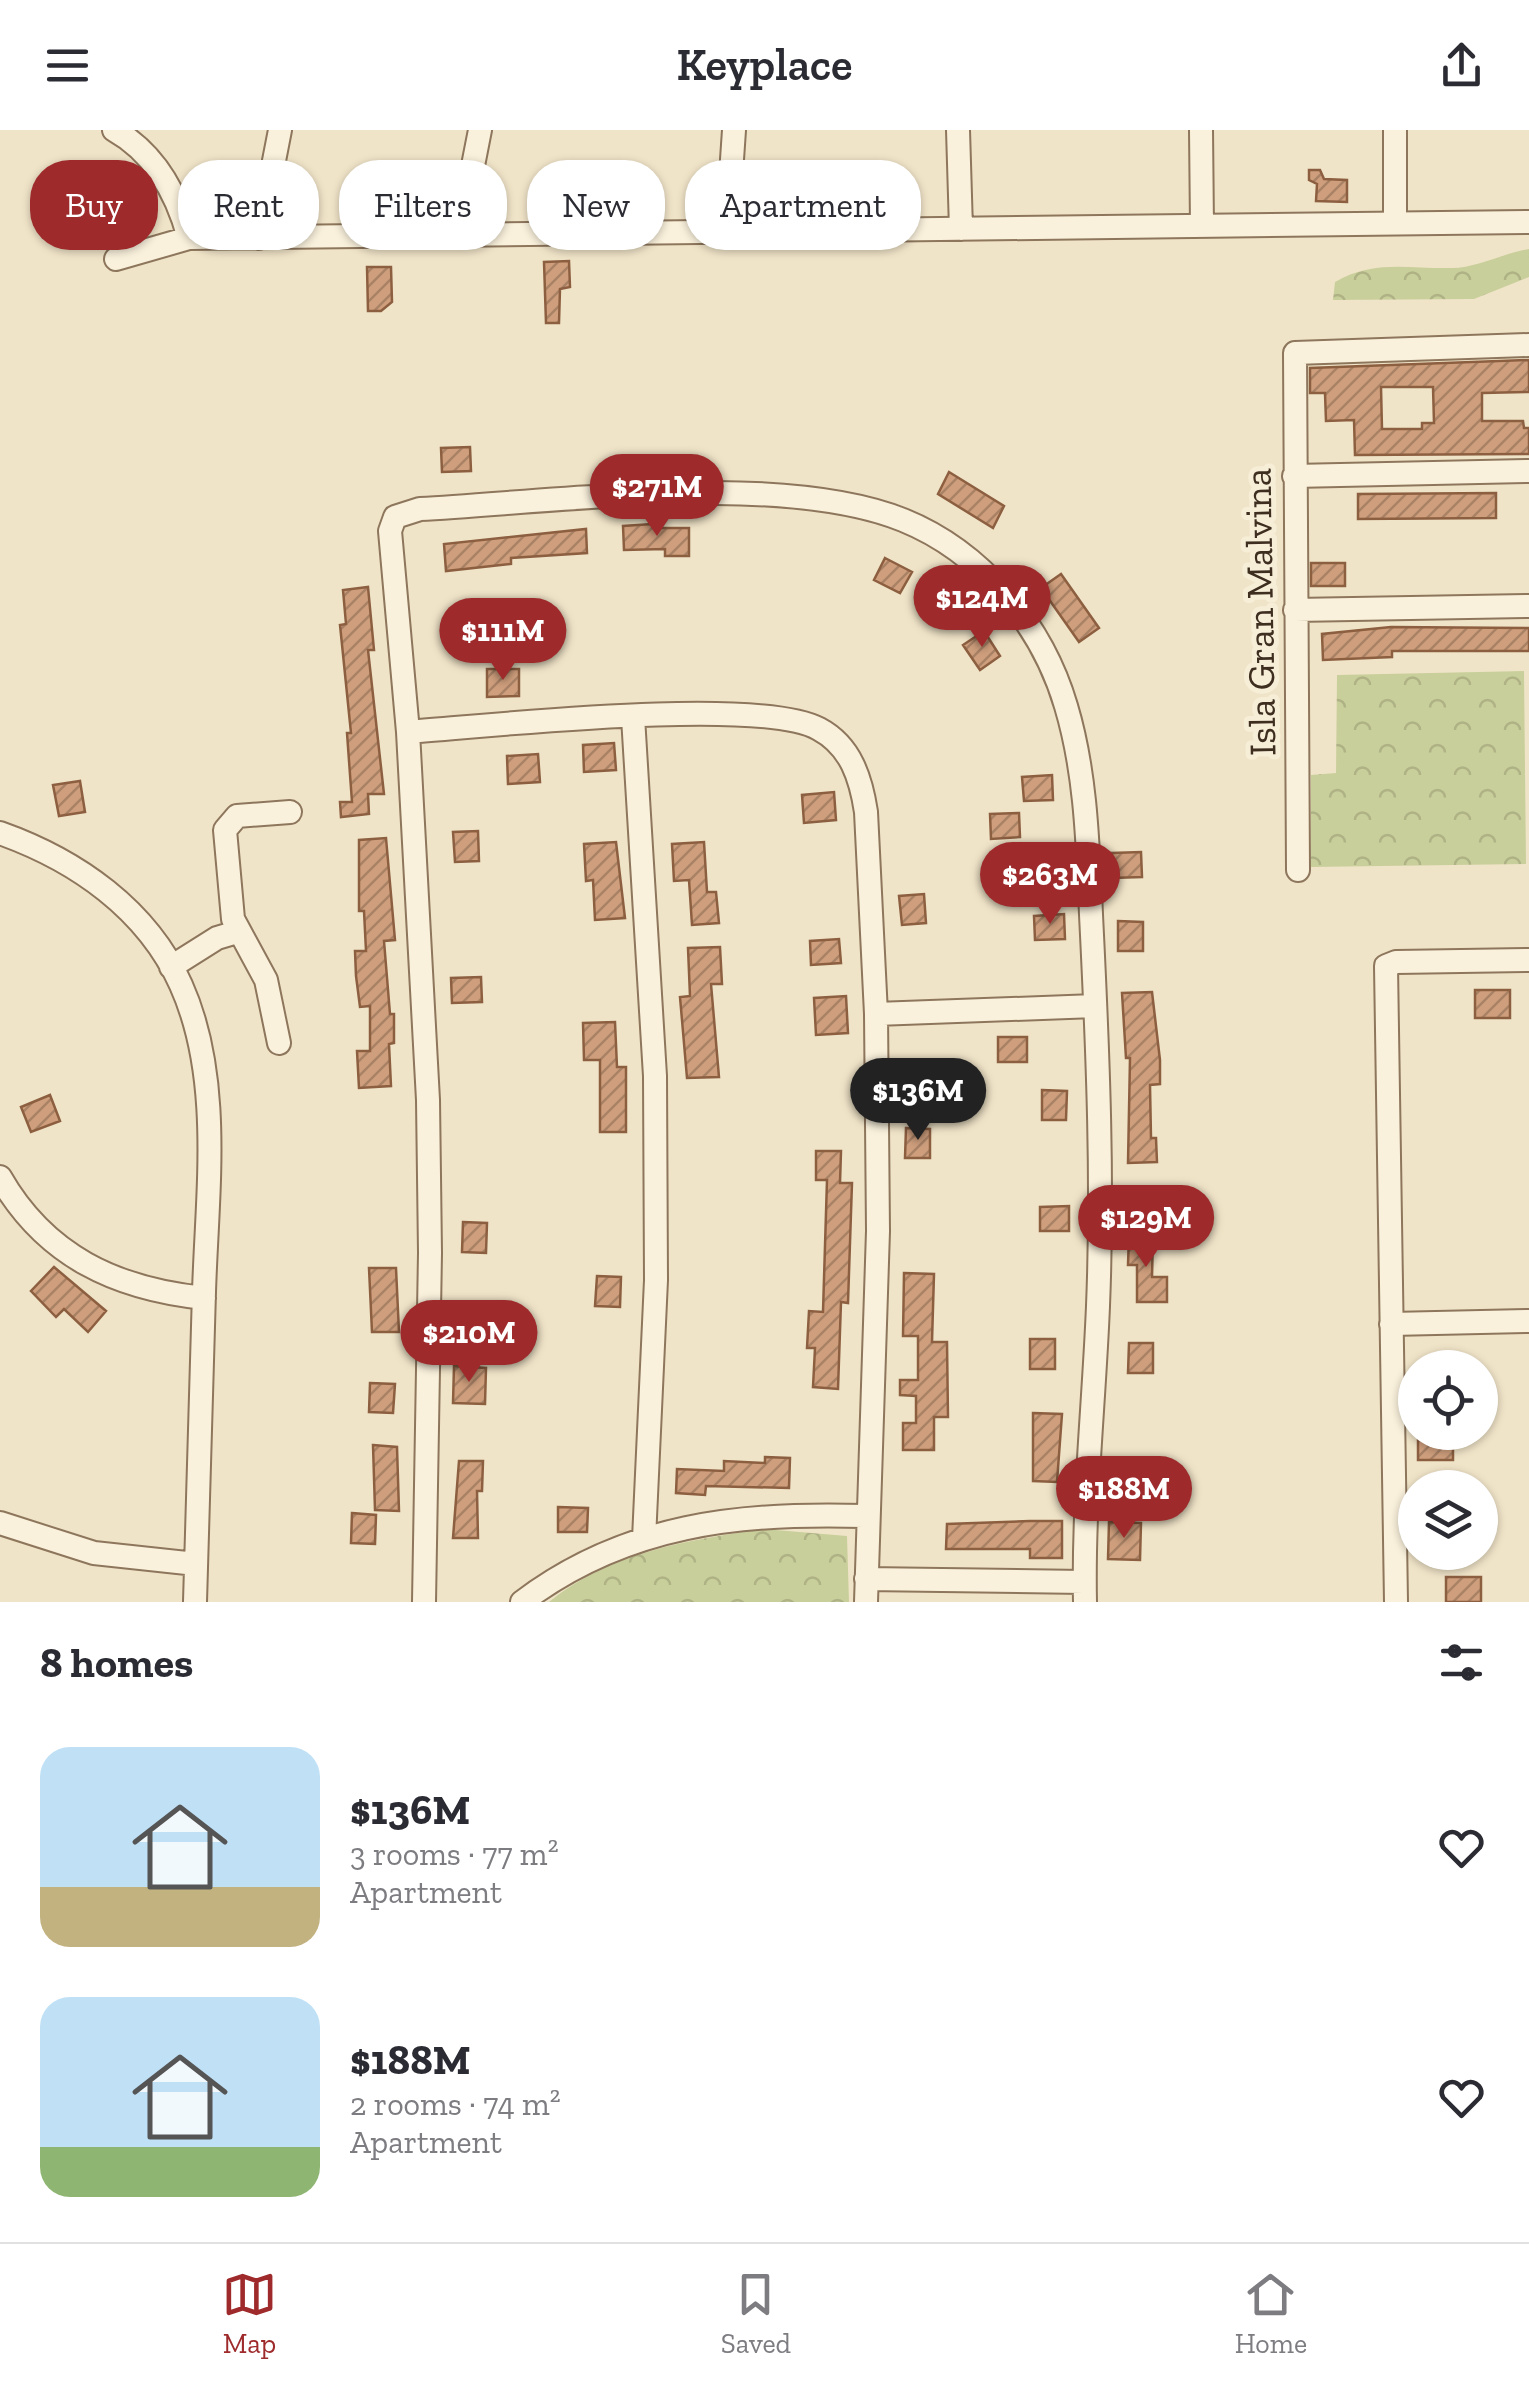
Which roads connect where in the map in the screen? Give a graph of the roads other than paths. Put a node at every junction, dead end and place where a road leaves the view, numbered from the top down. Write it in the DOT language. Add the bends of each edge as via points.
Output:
graph roads {
  1 [pos="114,130"];
  2 [pos="280,130"];
  3 [pos="480,130"];
  4 [pos="734,130"];
  5 [pos="958,130"];
  6 [pos="1201,130"];
  7 [pos="1395,130"];
  8 [pos="274,160"];
  9 [pos="474,160"];
  10 [pos="732,160"];
  11 [pos="178,202"];
  12 [pos="1529,222"];
  13 [pos="1396,223"];
  14 [pos="1202,226"];
  15 [pos="961,229"];
  16 [pos="921,230"];
  17 [pos="685,234"];
  18 [pos="507,236"];
  19 [pos="178,241"];
  20 [pos="116,259"];
  21 [pos="1529,345"];
  22 [pos="1529,471"];
  23 [pos="1294,476"];
  24 [pos="1529,606"];
  25 [pos="1295,610"];
  26 [pos="634,717"];
  27 [pos="408,732"];
  28 [pos="290,812"];
  29 [pos="0,833"];
  30 [pos="1298,870"];
  31 [pos="237,932"];
  32 [pos="1529,960"];
  33 [pos="172,967"];
  34 [pos="1096,1006"];
  35 [pos="876,1014"];
  36 [pos="278,1044"];
  37 [pos="0,1177"];
  38 [pos="204,1298"];
  39 [pos="1529,1321"];
  40 [pos="1391,1324"];
  41 [pos="865,1516"];
  42 [pos="0,1523"];
  43 [pos="644,1539"];
  44 [pos="196,1564"];
  45 [pos="866,1590"];
  46 [pos="1085,1592"];
  47 [pos="195,1602"];
  48 [pos="424,1602"];
  49 [pos="522,1602"];
  50 [pos="1396,1602"];
  1 -- 11 [label="street" via="164,177"];
  2 -- 8 [label="street"];
  3 -- 9 [label="street"];
  4 -- 10 [label="street"];
  5 -- 15 [label="street"];
  6 -- 14 [label="street"];
  7 -- 13 [label="street"];
  12 -- 13 [label="street"];
  13 -- 14 [label="street"];
  14 -- 15 [label="street"];
  15 -- 16 [label="street"];
  17 -- 18 [label="street"];
  19 -- 20 [label="street"];
  21 -- 23 [label="street, Isla Gran Malvina" via="1295,353"];
  22 -- 23 [label="street"];
  23 -- 25 [label="street, Isla Gran Malvina"];
  24 -- 25 [label="street"];
  25 -- 30 [label="street, Isla Gran Malvina"];
  26 -- 27 [label="street"];
  26 -- 35 [label="street" via="781,716 821,729 848,756 866,812"];
  26 -- 43 [label="street" via="656,1076"];
  27 -- 34 [label="street" via="390,543 395,518 406,512 782,496 867,508 905,521 967,558 1011,601 1036,637 1066,704 1084,810"];
  27 -- 48 [label="street" via="429,1150"];
  28 -- 31 [label="street" via="229,821"];
  29 -- 33 [label="street" via="89,876 116,898"];
  31 -- 33 [label="street"];
  31 -- 36 [label="street" via="266,980"];
  32 -- 40 [label="street" via="1386,966"];
  33 -- 38 [label="street" via="204,1073"];
  34 -- 35 [label="street"];
  34 -- 46 [label="street" via="1098,1300"];
  35 -- 41 [label="street" via="878,1231"];
  37 -- 38 [label="street" via="34,1225 85,1267 136,1288"];
  38 -- 44 [label="street"];
  39 -- 40 [label="street"];
  40 -- 50 [label="street"];
  41 -- 43 [label="street" via="746,1516"];
  41 -- 45 [label="street"];
  42 -- 44 [label="street" via="94,1553"];
  43 -- 49 [label="street" via="564,1574"];
  44 -- 47 [label="street"];
  45 -- 46 [label="street"];
}
